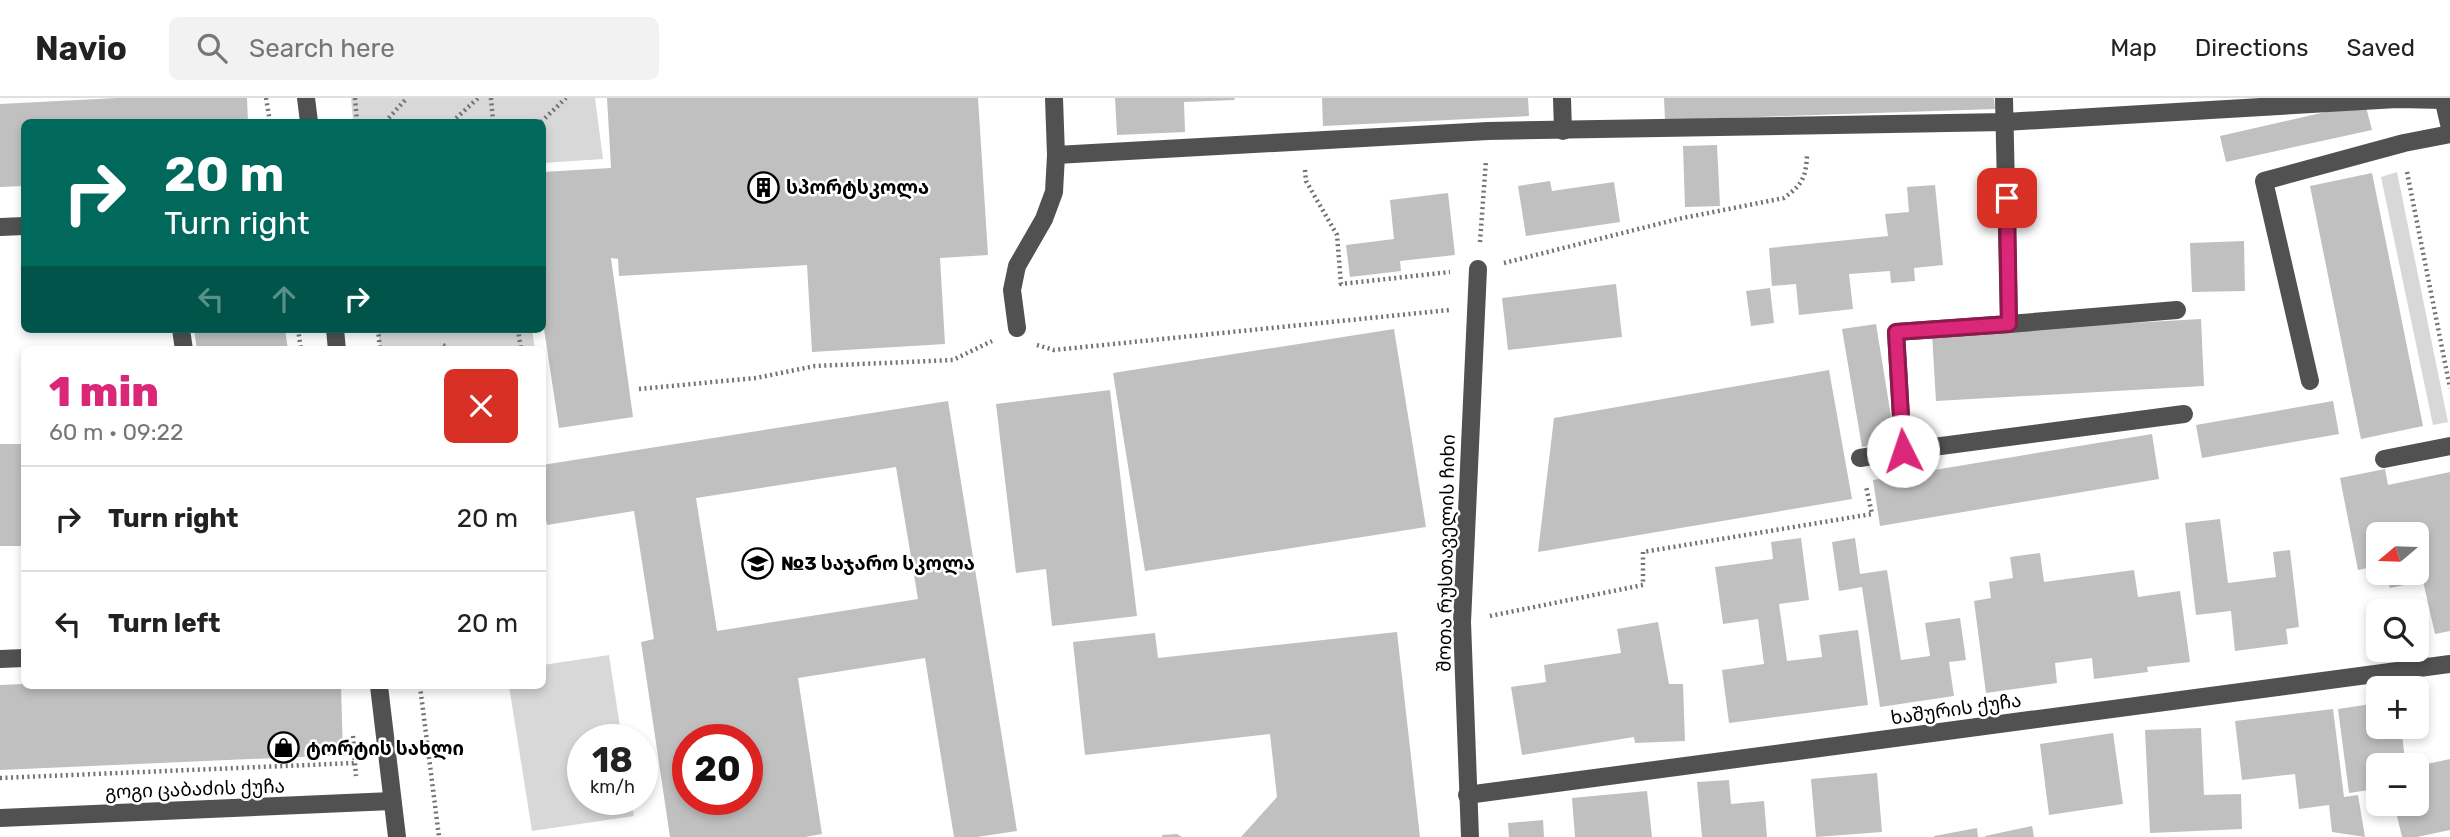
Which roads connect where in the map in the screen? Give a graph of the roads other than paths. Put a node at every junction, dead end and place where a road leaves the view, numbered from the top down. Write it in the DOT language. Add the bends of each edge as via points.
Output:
graph roads {
  1 [pos="306,98"];
  2 [pos="1055,98"];
  3 [pos="1562,98"];
  4 [pos="2004,98"];
  5 [pos="2443,99"];
  6 [pos="309,119"];
  7 [pos="2005,122"];
  8 [pos="2450,128"];
  9 [pos="1563,131"];
  10 [pos="2450,134"];
  11 [pos="1056,155"];
  12 [pos="21,226"];
  13 [pos="0,227"];
  14 [pos="1478,269"];
  15 [pos="2177,310"];
  16 [pos="2009,324"];
  17 [pos="1017,328"];
  18 [pos="2310,381"];
  19 [pos="2184,414"];
  20 [pos="2450,446"];
  21 [pos="1903,451"];
  22 [pos="1860,458"];
  23 [pos="2384,459"];
  24 [pos="21,658"];
  25 [pos="0,659"];
  26 [pos="2450,664"];
  27 [pos="379,689"];
  28 [pos="1467,795"];
  29 [pos="393,801"];
  30 [pos="0,818"];
  31 [pos="397,837"];
  32 [pos="1470,837"];
  1 -- 6 [label="street"];
  2 -- 11 [label="street"];
  3 -- 9 [label="street"];
  4 -- 7 [label="street"];
  5 -- 7 [label="street"];
  5 -- 8 [label="street"];
  7 -- 9 [label="street"];
  7 -- 16 [label="street"];
  9 -- 11 [label="street" via="1488,131"];
  10 -- 18 [label="street" via="2264,181"];
  11 -- 17 [label="street" via="1054,192 1017,266 1012,290"];
  12 -- 13 [label="street"];
  14 -- 28 [label="street, შოთა რუსთაველის ჩიხი" via="1461,622"];
  15 -- 16 [label="street"];
  16 -- 21 [label="street" via="1896,332"];
  19 -- 21 [label="street"];
  20 -- 23 [label="street"];
  21 -- 22 [label="street"];
  24 -- 25 [label="street"];
  26 -- 28 [label="street, ხაშურის ქუჩა"];
  27 -- 29 [label="street"];
  28 -- 32 [label="street, შოთა რუსთაველის ჩიხი"];
  29 -- 30 [label="street, გოგი ცაბაძის ქუჩა"];
  29 -- 31 [label="street"];
}
